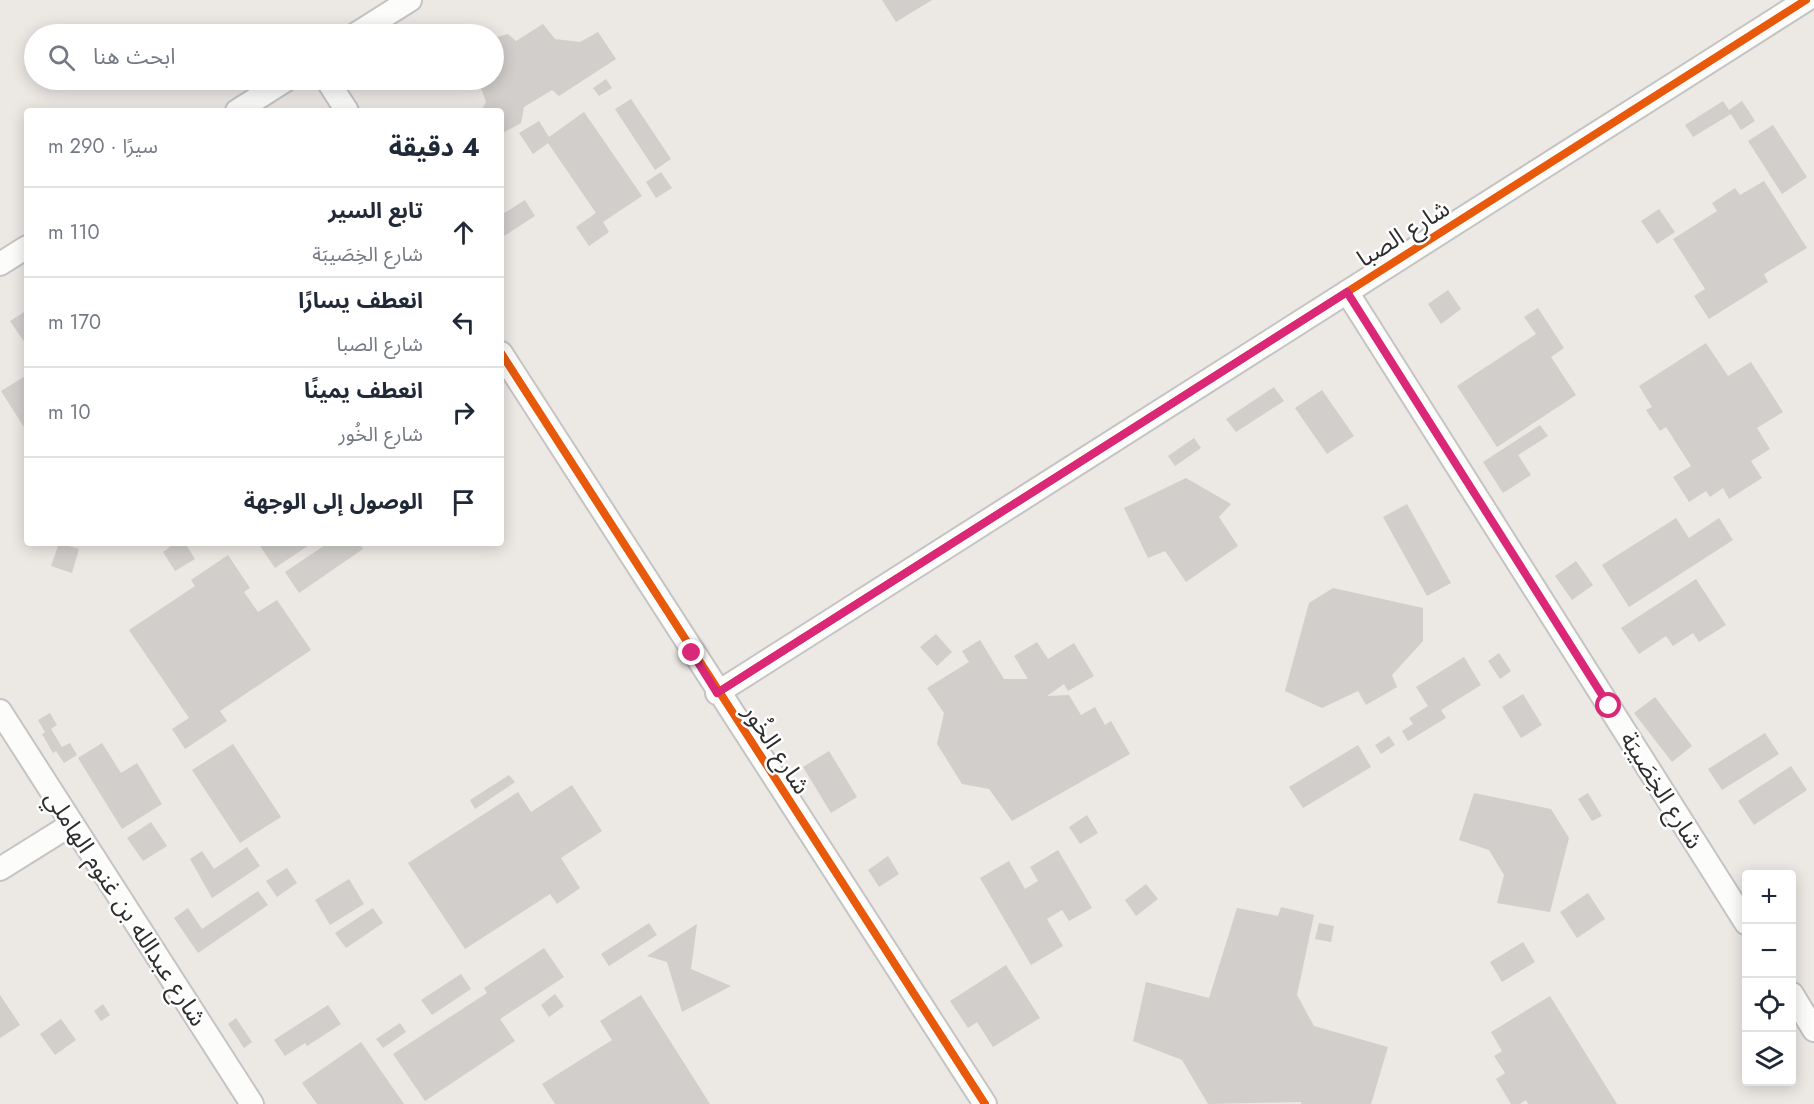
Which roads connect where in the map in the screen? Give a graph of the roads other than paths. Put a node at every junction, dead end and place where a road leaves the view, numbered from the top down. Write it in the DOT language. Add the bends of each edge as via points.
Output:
graph roads {
  1 [pos="410,0"];
  2 [pos="1806,0"];
  3 [pos="372,24"];
  4 [pos="270,90"];
  5 [pos="333,90"];
  6 [pos="242,108"];
  7 [pos="345,108"];
  8 [pos="24,249"];
  9 [pos="0,264"];
  10 [pos="1347,292"];
  11 [pos="504,358"];
  12 [pos="717,693"];
  13 [pos="0,711"];
  14 [pos="72,824"];
  15 [pos="0,869"];
  16 [pos="1742,917"];
  17 [pos="1796,1002"];
  18 [pos="1814,1030"];
  19 [pos="252,1104"];
  20 [pos="985,1104"];
  1 -- 3 [label="street"];
  2 -- 10 [label="street, شارع الصبا"];
  4 -- 6 [label="street"];
  5 -- 7 [label="street"];
  8 -- 9 [label="street"];
  10 -- 12 [label="street, شارع الصبا"];
  10 -- 16 [label="street, شارع الخِصَيبَة"];
  11 -- 12 [label="street, شارع الخُور"];
  12 -- 20 [label="street, شارع الخُور"];
  13 -- 14 [label="street, شارع عبدالله بن غنوم الهاملي"];
  14 -- 15 [label="street"];
  14 -- 19 [label="street, شارع عبدالله بن غنوم الهاملي"];
  17 -- 18 [label="street"];
}
